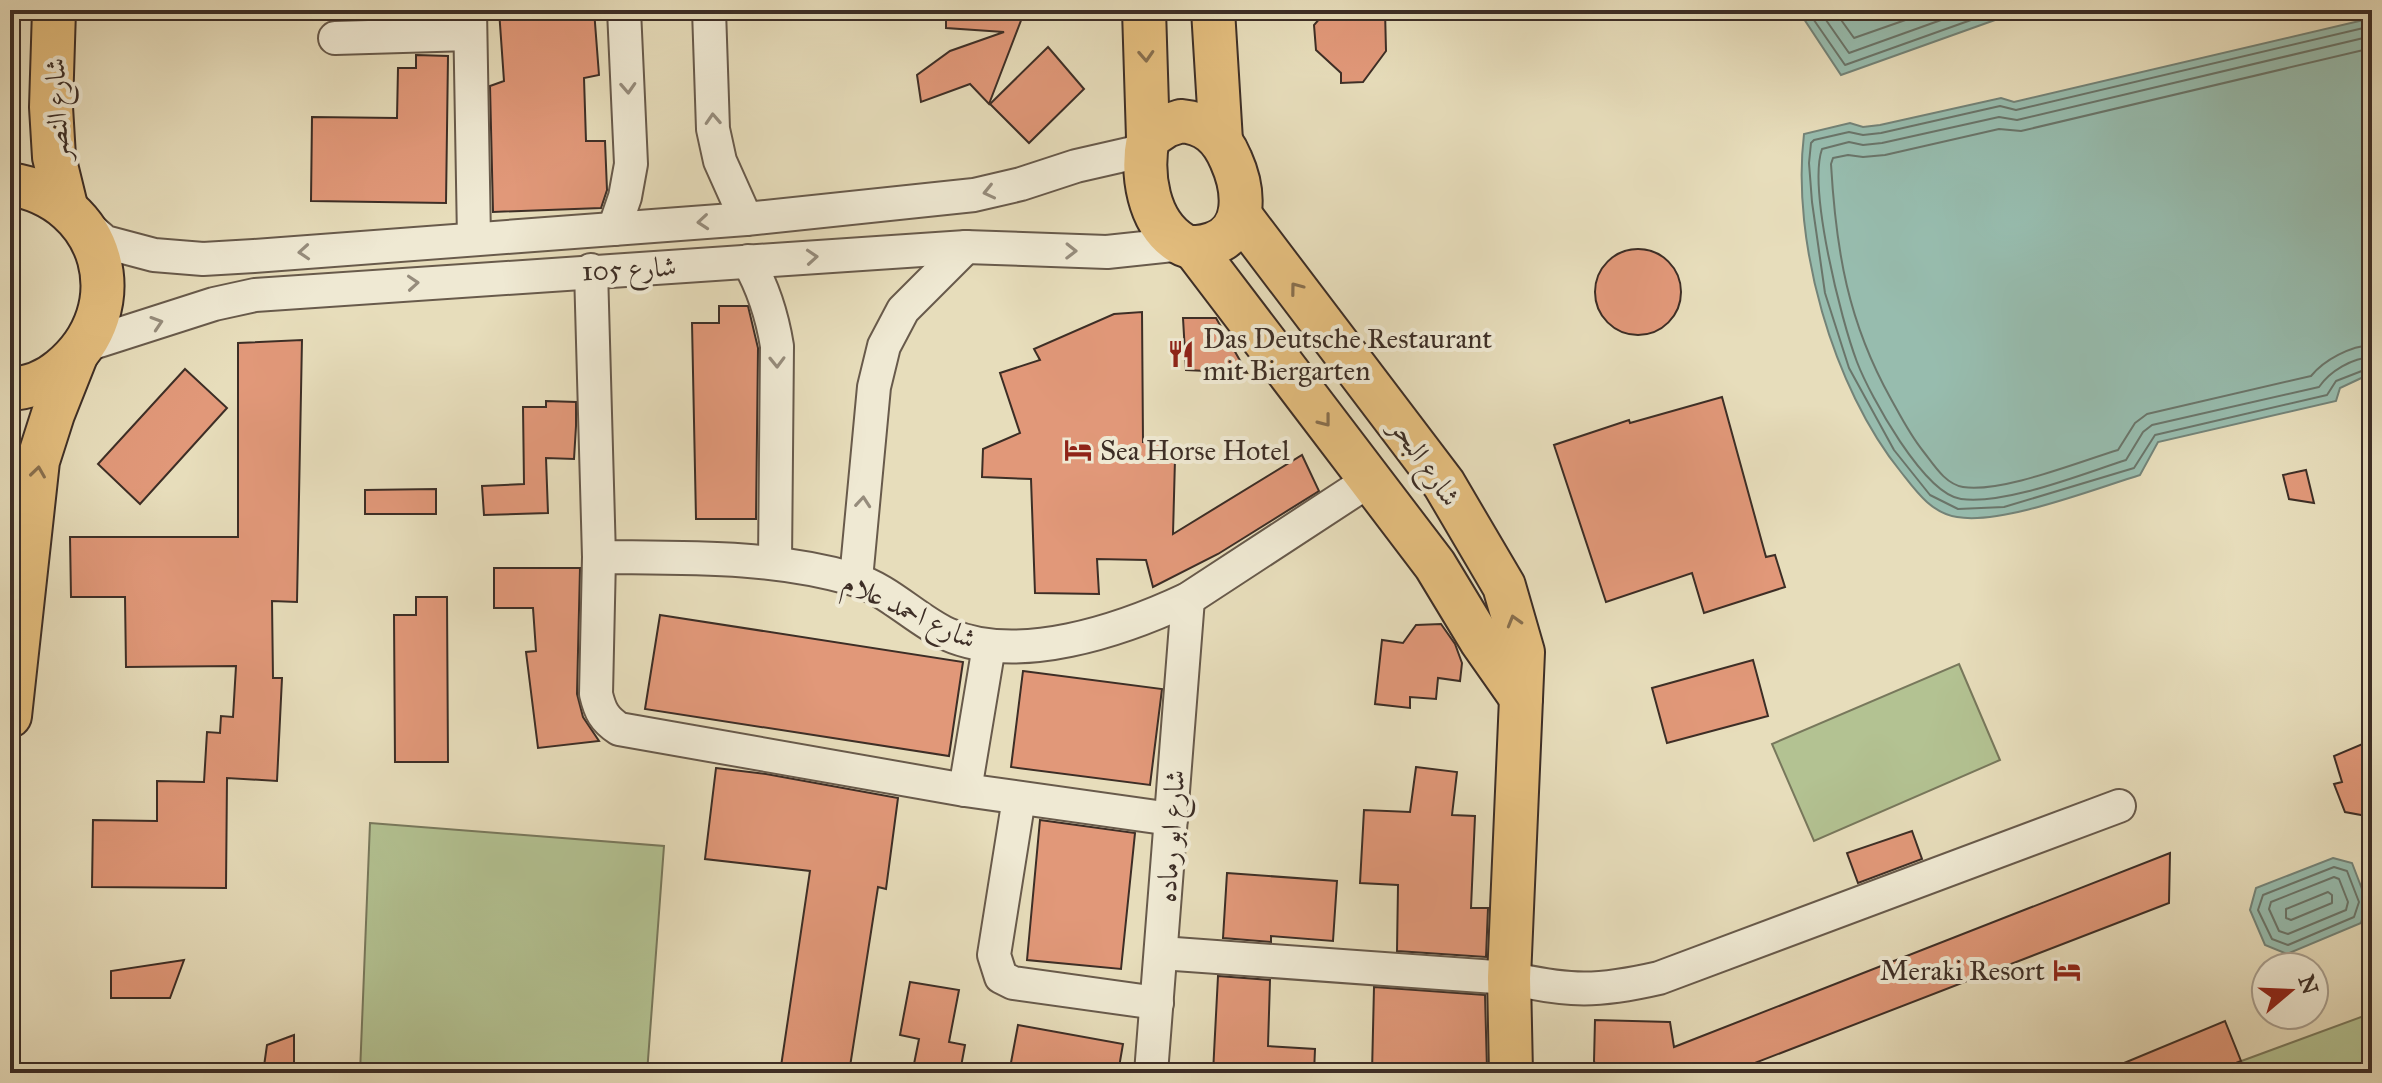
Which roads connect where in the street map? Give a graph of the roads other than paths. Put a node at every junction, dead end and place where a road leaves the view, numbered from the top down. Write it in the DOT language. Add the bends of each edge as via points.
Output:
graph roads {
  1 [pos="54,10"];
  2 [pos="624,10"];
  3 [pos="709,10"];
  4 [pos="1144,10"];
  5 [pos="1213,10"];
  6 [pos="470,22"];
  7 [pos="335,38"];
  8 [pos="1221,141"];
  9 [pos="1147,144"];
  10 [pos="10,184"];
  11 [pos="73,213"];
  12 [pos="1240,215"];
  13 [pos="746,219"];
  14 [pos="614,229"];
  15 [pos="474,239"];
  16 [pos="1187,245"];
  17 [pos="966,247"];
  18 [pos="748,261"];
  19 [pos="591,270"];
  20 [pos="80,351"];
  21 [pos="10,389"];
  22 [pos="1370,480"];
  23 [pos="599,557"];
  24 [pos="775,563"];
  25 [pos="856,579"];
  26 [pos="1188,599"];
  27 [pos="989,646"];
  28 [pos="1521,698"];
  29 [pos="10,716"];
  30 [pos="965,790"];
  31 [pos="1019,798"];
  32 [pos="2119,806"];
  33 [pos="1171,819"];
  34 [pos="1161,953"];
  35 [pos="1509,978"];
  36 [pos="1157,1003"];
  37 [pos="1151,1073"];
  38 [pos="1511,1073"];
  1 -- 11 [label="main road, شارع النصر" via="54,157"];
  2 -- 14 [label="street, one-way" via="631,164"];
  13 -- 3 [label="street, one-way" via="720,161 713,129"];
  4 -- 9 [label="main road, one-way"];
  5 -- 8 [label="main road"];
  6 -- 7 [label="street"];
  6 -- 15 [label="street"];
  8 -- 9 [label="main road" via="1211,129 1181,121 1166,126"];
  8 -- 12 [label="main road" via="1237,176"];
  9 -- 13 [label="street, شارع 105, one-way" via="974,195"];
  9 -- 16 [label="main road" via="1148,192 1161,220"];
  10 -- 11 [label="main road" via="33,187"];
  15 -- 11 [label="street, شارع 105, one-way" via="203,259 154,255 105,242"];
  11 -- 20 [label="main road, شارع النصر" via="97,251 103,288 96,324"];
  12 -- 16 [label="main road" via="1223,240"];
  28 -- 12 [label="main road, شارع البحر, one-way" via="1523,652 1504,586 1482,544 1444,484"];
  13 -- 14 [label="street, شارع 105, one-way"];
  14 -- 15 [label="street, شارع 105"];
  17 -- 16 [label="street, شارع 105, one-way" via="1107,252"];
  16 -- 22 [label="main road, شارع البحر, one-way"];
  18 -- 17 [label="street, شارع 105, one-way"];
  25 -- 17 [label="street, one-way" via="874,387 884,346 903,310"];
  18 -- 19 [label="street, شارع 105"];
  18 -- 24 [label="street, one-way" via="761,284 777,346"];
  20 -- 19 [label="street, شارع 105, one-way" via="255,295"];
  19 -- 23 [label="street"];
  20 -- 21 [label="main road" via="51,377"];
  29 -- 20 [label="main road, شارع النصر, one-way" via="38,461"];
  22 -- 26 [label="street, شارع احمد علام"];
  22 -- 28 [label="main road, شارع البحر" via="1435,565"];
  23 -- 24 [label="street, شارع احمد علام"];
  23 -- 30 [label="street" via="596,694 599,710 619,729"];
  24 -- 25 [label="street, شارع احمد علام"];
  25 -- 27 [label="street, شارع احمد علام" via="947,634"];
  26 -- 27 [label="street, شارع احمد علام" via="1155,615 1074,638"];
  26 -- 33 [label="street, شارع ابو رماده"];
  27 -- 30 [label="street"];
  28 -- 35 [label="main road, شارع البحر"];
  30 -- 31 [label="street"];
  31 -- 33 [label="street"];
  31 -- 36 [label="street" via="994,955 1001,977"];
  32 -- 35 [label="street" via="1659,978 1592,990 1555,989"];
  33 -- 34 [label="street, شارع ابو رماده"];
  34 -- 35 [label="street"];
  34 -- 36 [label="street, شارع ابو رماده"];
  35 -- 38 [label="main road, شارع البحر"];
  36 -- 37 [label="street, شارع ابو رماده"];
}
